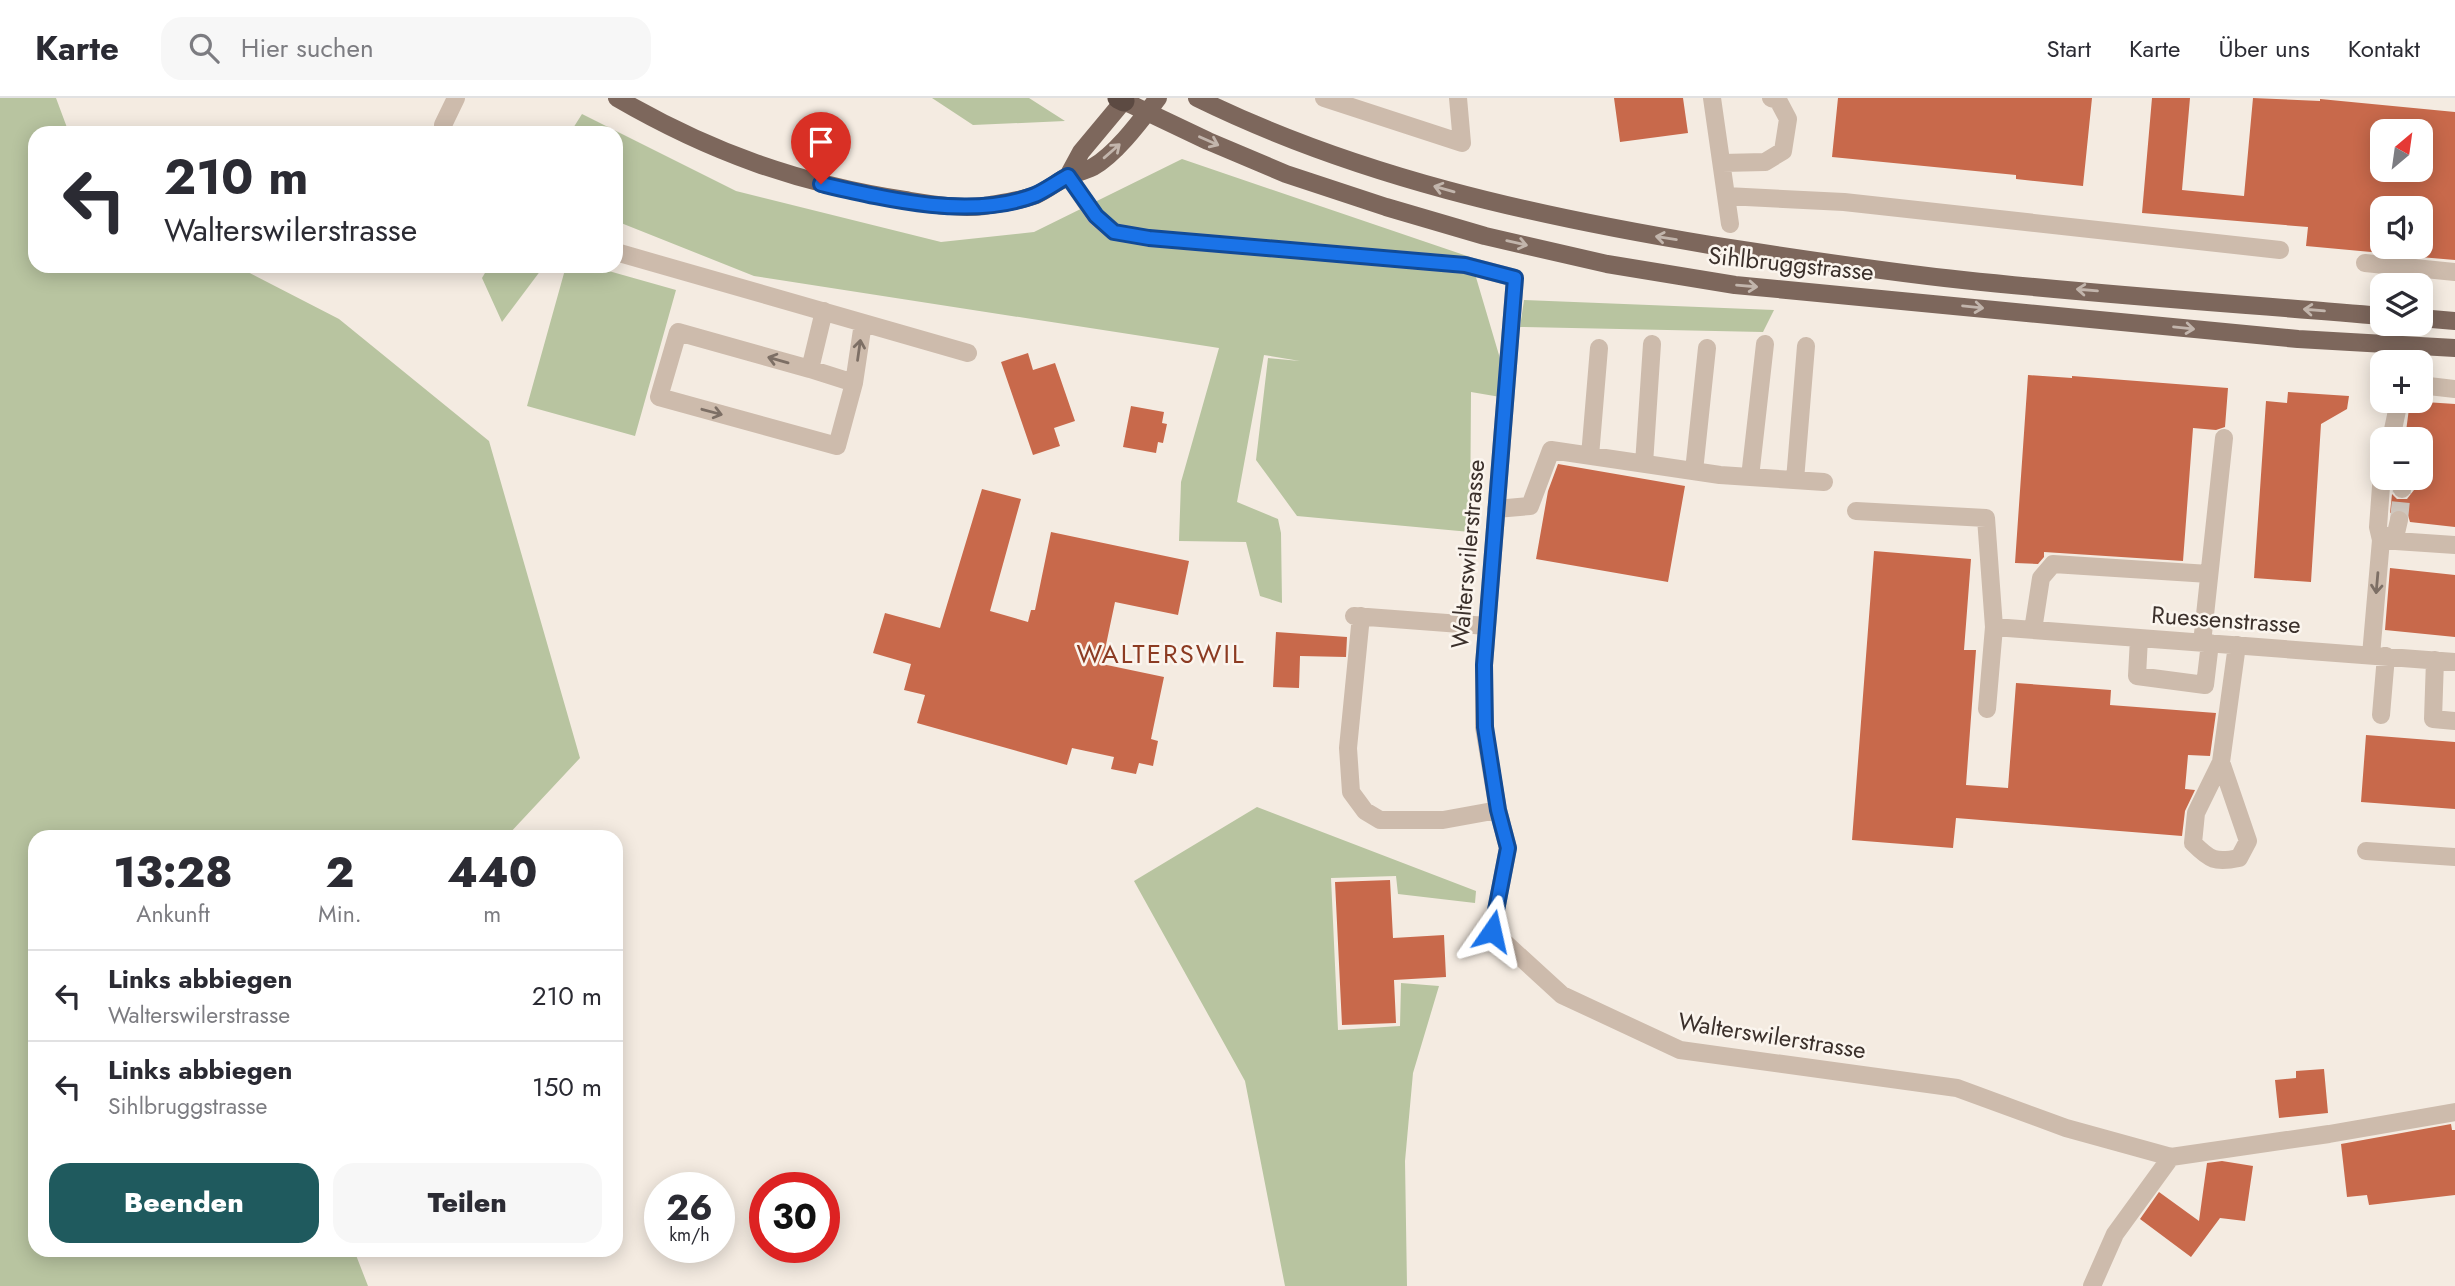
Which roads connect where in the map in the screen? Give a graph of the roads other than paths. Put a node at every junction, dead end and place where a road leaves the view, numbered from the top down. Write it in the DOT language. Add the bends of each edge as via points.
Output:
graph roads {
  1 [pos="456,98"];
  2 [pos="617,98"];
  3 [pos="1158,98"];
  4 [pos="1197,98"];
  5 [pos="1324,98"];
  6 [pos="1458,98"];
  7 [pos="1712,98"];
  8 [pos="1771,98"];
  9 [pos="1123,99"];
  10 [pos="1147,113"];
  11 [pos="443,126"];
  12 [pos="1722,163"];
  13 [pos="1068,176"];
  14 [pos="1726,196"];
  15 [pos="1730,224"];
  16 [pos="2280,250"];
  17 [pos="623,254"];
  18 [pos="2365,263"];
  19 [pos="2455,272"];
  20 [pos="824,312"];
  21 [pos="2370,315"];
  22 [pos="2433,319"];
  23 [pos="2455,321"];
  24 [pos="863,323"];
  25 [pos="1652,344"];
  26 [pos="1765,344"];
  27 [pos="1806,346"];
  28 [pos="1599,348"];
  29 [pos="1707,348"];
  30 [pos="2455,348"];
  31 [pos="968,353"];
  32 [pos="810,369"];
  33 [pos="854,383"];
  34 [pos="2433,386"];
  35 [pos="2455,389"];
  36 [pos="2224,438"];
  37 [pos="1590,456"];
  38 [pos="1644,464"];
  39 [pos="1694,471"];
  40 [pos="1750,477"];
  41 [pos="1795,480"];
  42 [pos="1824,482"];
  43 [pos="2381,490"];
  44 [pos="1496,509"];
  45 [pos="1856,510"];
  46 [pos="2399,520"];
  47 [pos="2381,540"];
  48 [pos="2455,545"];
  49 [pos="2209,574"];
  50 [pos="1487,626"];
  51 [pos="1994,627"];
  52 [pos="2033,630"];
  53 [pos="2139,638"];
  54 [pos="2206,643"];
  55 [pos="2236,645"];
  56 [pos="2378,656"];
  57 [pos="2435,660"];
  58 [pos="2455,662"];
  59 [pos="1987,709"];
  60 [pos="2381,715"];
  61 [pos="2455,721"];
  62 [pos="2221,762"];
  63 [pos="1498,810"];
  64 [pos="2366,851"];
  65 [pos="2455,857"];
  66 [pos="2455,1112"];
  67 [pos="2171,1157"];
  68 [pos="2092,1286"];
  1 -- 11 [label="street"];
  2 -- 13 [label="main road" via="667,127 739,159 860,193 981,206 1036,195"];
  3 -- 10 [label="main road"];
  21 -- 4 [label="main road, Sihlbruggstrasse, one-way" via="1965,280 1609,229 1398,176 1310,146"];
  5 -- 6 [label="street" via="1462,143"];
  7 -- 12 [label="street"];
  8 -- 12 [label="street" via="1778,100 1788,118 1783,151 1765,162"];
  9 -- 10 [label="main road, Sihlbruggstrasse"];
  9 -- 13 [label="main road"];
  13 -- 10 [label="main road, one-way" via="1094,166"];
  10 -- 30 [label="main road, Sihlbruggstrasse, one-way" via="1286,174 1373,203 1485,236 1606,264 1735,285 2298,339"];
  12 -- 14 [label="street"];
  13 -- 44 [label="street, Walterswilerstrasse" via="1096,216 1114,232 1465,265 1515,278"];
  14 -- 15 [label="street"];
  14 -- 16 [label="street" via="1844,202"];
  17 -- 20 [label="street"];
  18 -- 19 [label="street"];
  20 -- 24 [label="street"];
  20 -- 32 [label="street"];
  22 -- 23 [label="main road"];
  24 -- 31 [label="street"];
  33 -- 24 [label="street, one-way"];
  25 -- 38 [label="street"];
  26 -- 40 [label="street"];
  27 -- 41 [label="street"];
  28 -- 37 [label="street"];
  29 -- 39 [label="street"];
  32 -- 33 [label="street"];
  32 -- 33 [label="street, one-way" via="678,332 659,397 837,446"];
  34 -- 35 [label="street"];
  36 -- 49 [label="street"];
  37 -- 38 [label="street"];
  37 -- 44 [label="street" via="1551,450 1530,506"];
  38 -- 39 [label="street"];
  39 -- 40 [label="street"];
  40 -- 41 [label="street"];
  41 -- 42 [label="street"];
  43 -- 47 [label="street"];
  44 -- 50 [label="street, Walterswilerstrasse"];
  45 -- 51 [label="street" via="1986,518"];
  46 -- 47 [label="street" via="2396,533"];
  47 -- 48 [label="street"];
  47 -- 56 [label="street, one-way"];
  49 -- 52 [label="street" via="2053,564 2041,578"];
  49 -- 54 [label="street"];
  50 -- 63 [label="street, Walterswilerstrasse" via="1485,727"];
  50 -- 63 [label="street" via="1357,616 1348,748 1351,792 1365,811 1380,820 1443,820"];
  51 -- 52 [label="street, Ruessenstrasse"];
  51 -- 59 [label="street"];
  52 -- 53 [label="street, Ruessenstrasse"];
  53 -- 54 [label="street, Ruessenstrasse"];
  53 -- 54 [label="street" via="2137,676 2205,685"];
  54 -- 55 [label="street, Ruessenstrasse"];
  55 -- 56 [label="street, Ruessenstrasse"];
  55 -- 62 [label="street"];
  56 -- 57 [label="street, Ruessenstrasse"];
  56 -- 60 [label="street"];
  57 -- 58 [label="street, Ruessenstrasse"];
  57 -- 61 [label="street" via="2433,719"];
  62 -- 62 [label="street" via="2196,813 2193,843 2208,858 2223,862 2239,858 2248,841"];
  63 -- 67 [label="street, Walterswilerstrasse" via="1508,848 1492,931 1562,995 1680,1050 1957,1088 2066,1128"];
  64 -- 65 [label="street"];
  66 -- 67 [label="street"];
  67 -- 68 [label="street" via="2115,1234"];
}
